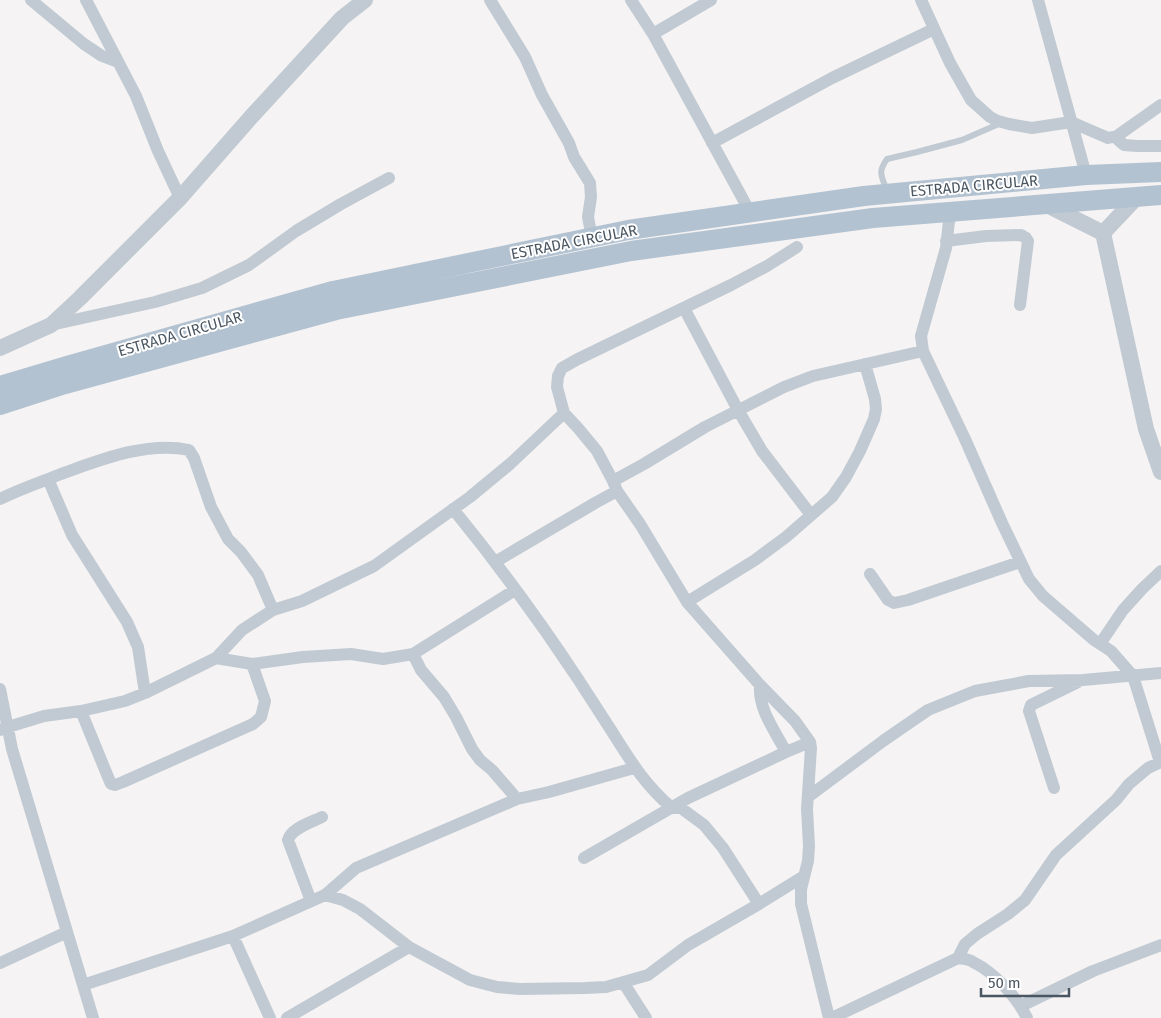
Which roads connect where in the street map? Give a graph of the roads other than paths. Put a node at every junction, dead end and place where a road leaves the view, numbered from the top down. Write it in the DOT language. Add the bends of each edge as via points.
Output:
graph roads {
  1 [pos="31,0"];
  2 [pos="86,0"];
  3 [pos="365,0"];
  4 [pos="490,0"];
  5 [pos="631,0"];
  6 [pos="711,0"];
  7 [pos="921,0"];
  8 [pos="1038,0"];
  9 [pos="934,29"];
  10 [pos="653,34"];
  11 [pos="118,62"];
  12 [pos="1161,105"];
  13 [pos="1002,122"];
  14 [pos="1072,122"];
  15 [pos="1115,137"];
  16 [pos="712,143"];
  17 [pos="1161,146"];
  18 [pos="1161,172"];
  19 [pos="1086,175"];
  20 [pos="389,178"];
  21 [pos="888,194"];
  22 [pos="1161,195"];
  23 [pos="1138,196"];
  24 [pos="180,198"];
  25 [pos="1045,204"];
  26 [pos="750,212"];
  27 [pos="950,212"];
  28 [pos="1103,233"];
  29 [pos="592,238"];
  30 [pos="946,241"];
  31 [pos="797,247"];
  32 [pos="1020,305"];
  33 [pos="684,308"];
  34 [pos="51,325"];
  35 [pos="0,348"];
  36 [pos="923,351"];
  37 [pos="865,364"];
  38 [pos="0,386"];
  39 [pos="0,405"];
  40 [pos="738,410"];
  41 [pos="564,413"];
  42 [pos="1161,472"];
  43 [pos="48,479"];
  44 [pos="615,486"];
  45 [pos="0,499"];
  46 [pos="453,510"];
  47 [pos="811,515"];
  48 [pos="495,562"];
  49 [pos="1020,562"];
  50 [pos="1161,570"];
  51 [pos="870,574"];
  52 [pos="515,590"];
  53 [pos="687,602"];
  54 [pos="273,610"];
  55 [pos="1100,644"];
  56 [pos="413,654"];
  57 [pos="216,658"];
  58 [pos="252,664"];
  59 [pos="1161,673"];
  60 [pos="1133,676"];
  61 [pos="1083,680"];
  62 [pos="760,685"];
  63 [pos="0,689"];
  64 [pos="145,693"];
  65 [pos="81,711"];
  66 [pos="4,728"];
  67 [pos="810,742"];
  68 [pos="786,752"];
  69 [pos="1161,762"];
  70 [pos="634,768"];
  71 [pos="1054,788"];
  72 [pos="808,797"];
  73 [pos="517,799"];
  74 [pos="672,808"];
  75 [pos="322,817"];
  76 [pos="584,858"];
  77 [pos="804,876"];
  78 [pos="325,895"];
  79 [pos="311,901"];
  80 [pos="759,904"];
  81 [pos="67,932"];
  82 [pos="233,936"];
  83 [pos="1161,945"];
  84 [pos="409,947"];
  85 [pos="958,958"];
  86 [pos="0,964"];
  87 [pos="623,982"];
  88 [pos="82,985"];
  89 [pos="1021,1006"];
  90 [pos="93,1018"];
  91 [pos="270,1018"];
  92 [pos="287,1018"];
  93 [pos="646,1018"];
  94 [pos="831,1018"];
  95 [pos="1027,1018"];
  1 -- 11 [label="street" via="84,44"];
  2 -- 11 [label="street"];
  3 -- 24 [label="street" via="342,18"];
  4 -- 29 [label="street" via="525,57 590,183 592,197 588,218"];
  5 -- 10 [label="street"];
  6 -- 10 [label="street"];
  7 -- 9 [label="street"];
  8 -- 14 [label="street"];
  9 -- 13 [label="street" via="971,100 990,118"];
  9 -- 16 [label="street" via="832,78"];
  10 -- 16 [label="street"];
  11 -- 24 [label="street"];
  12 -- 15 [label="street"];
  13 -- 14 [label="street" via="1032,128"];
  13 -- 21 [label="lane" via="962,140 887,159 881,174"];
  14 -- 15 [label="street" via="1108,138"];
  14 -- 19 [label="street"];
  15 -- 17 [label="street" via="1124,145"];
  16 -- 26 [label="street"];
  18 -- 19 [label="main road, ESTRADA CIRCULAR"];
  19 -- 21 [label="main road, ESTRADA CIRCULAR"];
  20 -- 34 [label="street" via="303,227 249,264 202,288"];
  21 -- 26 [label="main road, ESTRADA CIRCULAR"];
  22 -- 23 [label="main road, ESTRADA CIRCULAR"];
  23 -- 25 [label="main road, ESTRADA CIRCULAR"];
  23 -- 28 [label="street"];
  24 -- 34 [label="street"];
  25 -- 27 [label="main road, ESTRADA CIRCULAR"];
  25 -- 28 [label="street"];
  26 -- 29 [label="main road, ESTRADA CIRCULAR"];
  27 -- 30 [label="street"];
  27 -- 39 [label="main road, ESTRADA CIRCULAR" via="873,218 631,251 336,310"];
  28 -- 42 [label="street" via="1146,429"];
  29 -- 38 [label="main road, ESTRADA CIRCULAR" via="333,291"];
  30 -- 32 [label="street" via="1010,235 1026,238"];
  30 -- 36 [label="street" via="921,336"];
  31 -- 33 [label="street" via="768,266"];
  33 -- 40 [label="street"];
  33 -- 41 [label="street" via="562,368 557,387"];
  34 -- 35 [label="street"];
  36 -- 37 [label="street"];
  36 -- 49 [label="street"];
  37 -- 40 [label="street" via="813,376"];
  37 -- 47 [label="street" via="875,399 874,419 846,477 832,497"];
  40 -- 44 [label="street" via="644,464"];
  40 -- 47 [label="street" via="762,451"];
  41 -- 44 [label="street" via="596,452"];
  41 -- 46 [label="street" via="510,464"];
  43 -- 45 [label="street"];
  43 -- 54 [label="street" via="126,453 163,447 189,450 215,515 228,539 258,575"];
  43 -- 64 [label="street" via="72,535 127,622 138,647"];
  44 -- 48 [label="street"];
  44 -- 53 [label="street"];
  46 -- 48 [label="street"];
  46 -- 54 [label="street" via="374,566 302,601"];
  47 -- 53 [label="street" via="763,554"];
  48 -- 52 [label="street"];
  49 -- 51 [label="street" via="894,603 888,600"];
  49 -- 55 [label="street" via="1043,596"];
  50 -- 55 [label="street" via="1123,610"];
  52 -- 56 [label="street"];
  52 -- 70 [label="street" via="551,638"];
  53 -- 62 [label="street"];
  54 -- 57 [label="street" via="242,630"];
  55 -- 60 [label="street" via="1111,651"];
  56 -- 58 [label="street" via="383,659 351,654 302,657"];
  56 -- 73 [label="street" via="444,697 472,749"];
  57 -- 58 [label="street"];
  57 -- 64 [label="street"];
  58 -- 65 [label="street" via="265,701 262,717 254,724 115,785 108,777"];
  59 -- 60 [label="street"];
  60 -- 61 [label="street"];
  60 -- 69 [label="street"];
  61 -- 71 [label="street" via="1031,704 1029,711"];
  61 -- 72 [label="street" via="1029,681 974,691 928,710"];
  62 -- 67 [label="street" via="795,721"];
  62 -- 68 [label="street" via="763,710"];
  63 -- 66 [label="street"];
  64 -- 65 [label="street"];
  65 -- 66 [label="street" via="44,716"];
  66 -- 81 [label="street"];
  67 -- 68 [label="street"];
  67 -- 72 [label="street"];
  68 -- 74 [label="street"];
  69 -- 85 [label="street" via="1129,784 1056,855 1025,900 965,944"];
  70 -- 73 [label="street"];
  70 -- 74 [label="street"];
  72 -- 77 [label="street" via="809,846"];
  73 -- 78 [label="street" via="356,868"];
  74 -- 76 [label="street"];
  74 -- 80 [label="street" via="681,808 704,825"];
  75 -- 79 [label="street" via="294,831 288,840"];
  77 -- 80 [label="street"];
  77 -- 94 [label="street" via="802,904"];
  78 -- 79 [label="street"];
  78 -- 84 [label="street" via="360,908"];
  79 -- 82 [label="street"];
  80 -- 87 [label="street" via="688,945 648,975"];
  81 -- 86 [label="street"];
  81 -- 88 [label="street"];
  82 -- 88 [label="street"];
  82 -- 91 [label="street"];
  83 -- 89 [label="street" via="1093,970"];
  84 -- 87 [label="street" via="470,980 497,987 585,988"];
  84 -- 92 [label="street"];
  85 -- 89 [label="street" via="972,960 992,973"];
  85 -- 94 [label="street"];
  87 -- 93 [label="street"];
  88 -- 90 [label="street"];
  89 -- 95 [label="street"];
}
